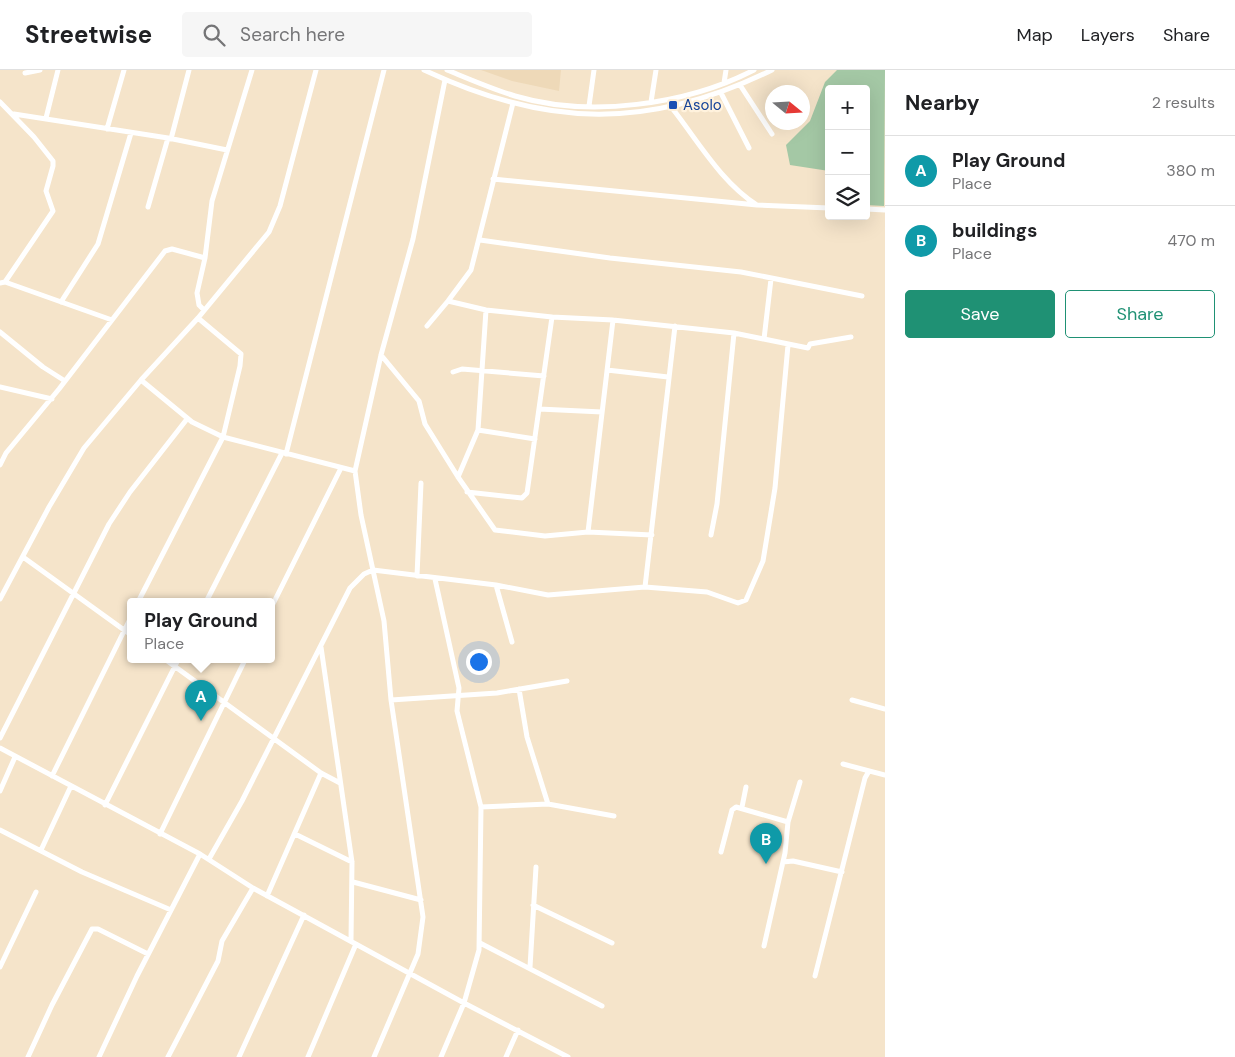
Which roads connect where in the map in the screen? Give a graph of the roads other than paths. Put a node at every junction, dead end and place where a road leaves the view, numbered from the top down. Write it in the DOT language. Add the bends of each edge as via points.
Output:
graph roads {
  1 [pos="40,70"];
  2 [pos="58,70"];
  3 [pos="124,70"];
  4 [pos="189,70"];
  5 [pos="252,70"];
  6 [pos="316,70"];
  7 [pos="384,70"];
  8 [pos="424,70"];
  9 [pos="447,70"];
  10 [pos="594,70"];
  11 [pos="656,70"];
  12 [pos="726,70"];
  13 [pos="754,70"];
  14 [pos="772,70"];
  15 [pos="25,73"];
  16 [pos="445,80"];
  17 [pos="724,83"];
  18 [pos="740,85"];
  19 [pos="721,93"];
  20 [pos="0,102"];
  21 [pos="651,102"];
  22 [pos="513,103"];
  23 [pos="589,106"];
  24 [pos="672,108"];
  25 [pos="14,114"];
  26 [pos="46,118"];
  27 [pos="107,129"];
  28 [pos="131,133"];
  29 [pos="772,134"];
  30 [pos="169,138"];
  31 [pos="749,148"];
  32 [pos="228,150"];
  33 [pos="493,179"];
  34 [pos="758,204"];
  35 [pos="148,207"];
  36 [pos="825,208"];
  37 [pos="870,209"];
  38 [pos="884,210"];
  39 [pos="480,240"];
  40 [pos="205,258"];
  41 [pos="771,279"];
  42 [pos="3,282"];
  43 [pos="862,296"];
  44 [pos="61,302"];
  45 [pos="448,302"];
  46 [pos="204,310"];
  47 [pos="486,310"];
  48 [pos="552,317"];
  49 [pos="198,318"];
  50 [pos="112,320"];
  51 [pos="613,320"];
  52 [pos="427,326"];
  53 [pos="675,326"];
  54 [pos="0,332"];
  55 [pos="734,333"];
  56 [pos="764,338"];
  57 [pos="851,338"];
  58 [pos="788,345"];
  59 [pos="381,355"];
  60 [pos="607,370"];
  61 [pos="482,371"];
  62 [pos="453,372"];
  63 [pos="544,376"];
  64 [pos="668,377"];
  65 [pos="142,380"];
  66 [pos="65,381"];
  67 [pos="0,387"];
  68 [pos="52,398"];
  69 [pos="539,409"];
  70 [pos="602,412"];
  71 [pos="187,418"];
  72 [pos="478,430"];
  73 [pos="223,438"];
  74 [pos="535,439"];
  75 [pos="3,452"];
  76 [pos="284,453"];
  77 [pos="0,465"];
  78 [pos="341,468"];
  79 [pos="355,470"];
  80 [pos="458,477"];
  81 [pos="422,483"];
  82 [pos="467,492"];
  83 [pos="588,532"];
  84 [pos="652,535"];
  85 [pos="711,535"];
  86 [pos="22,557"];
  87 [pos="373,570"];
  88 [pos="417,576"];
  89 [pos="435,579"];
  90 [pos="0,585"];
  91 [pos="496,585"];
  92 [pos="645,587"];
  93 [pos="5,590"];
  94 [pos="74,594"];
  95 [pos="140,598"];
  96 [pos="208,598"];
  97 [pos="0,599"];
  98 [pos="275,600"];
  99 [pos="127,624"];
  100 [pos="124,630"];
  101 [pos="127,632"];
  102 [pos="512,642"];
  103 [pos="320,647"];
  104 [pos="170,663"];
  105 [pos="176,663"];
  106 [pos="244,663"];
  107 [pos="175,666"];
  108 [pos="567,681"];
  109 [pos="519,690"];
  110 [pos="458,697"];
  111 [pos="391,700"];
  112 [pos="852,700"];
  113 [pos="224,702"];
  114 [pos="885,709"];
  115 [pos="0,738"];
  116 [pos="272,738"];
  117 [pos="0,748"];
  118 [pos="15,757"];
  119 [pos="842,764"];
  120 [pos="869,771"];
  121 [pos="321,774"];
  122 [pos="885,775"];
  123 [pos="52,776"];
  124 [pos="800,782"];
  125 [pos="340,783"];
  126 [pos="71,786"];
  127 [pos="746,787"];
  128 [pos="0,791"];
  129 [pos="548,804"];
  130 [pos="105,805"];
  131 [pos="481,807"];
  132 [pos="742,807"];
  133 [pos="614,816"];
  134 [pos="788,822"];
  135 [pos="0,830"];
  136 [pos="160,834"];
  137 [pos="295,834"];
  138 [pos="41,850"];
  139 [pos="721,852"];
  140 [pos="785,853"];
  141 [pos="200,854"];
  142 [pos="209,860"];
  143 [pos="352,862"];
  144 [pos="783,862"];
  145 [pos="793,862"];
  146 [pos="536,867"];
  147 [pos="842,872"];
  148 [pos="353,882"];
  149 [pos="253,888"];
  150 [pos="36,892"];
  151 [pos="267,896"];
  152 [pos="421,900"];
  153 [pos="534,905"];
  154 [pos="171,910"];
  155 [pos="304,915"];
  156 [pos="353,942"];
  157 [pos="480,943"];
  158 [pos="612,943"];
  159 [pos="764,946"];
  160 [pos="148,954"];
  161 [pos="0,967"];
  162 [pos="530,967"];
  163 [pos="410,974"];
  164 [pos="815,976"];
  165 [pos="464,1003"];
  166 [pos="602,1006"];
  167 [pos="518,1030"];
  168 [pos="28,1057"];
  169 [pos="98,1057"];
  170 [pos="168,1057"];
  171 [pos="239,1057"];
  172 [pos="308,1057"];
  173 [pos="374,1057"];
  174 [pos="441,1057"];
  175 [pos="506,1057"];
  176 [pos="568,1057"];
  1 -- 15 [label="street"];
  2 -- 26 [label="street"];
  3 -- 27 [label="street"];
  4 -- 30 [label="street"];
  5 -- 32 [label="street"];
  6 -- 46 [label="street" via="276,219 269,232"];
  7 -- 76 [label="street"];
  8 -- 16 [label="street"];
  9 -- 23 [label="street" via="515,96"];
  10 -- 23 [label="street"];
  11 -- 21 [label="street"];
  12 -- 17 [label="street"];
  13 -- 17 [label="street"];
  14 -- 18 [label="street"];
  16 -- 22 [label="street"];
  16 -- 59 [label="street" via="412,238"];
  17 -- 21 [label="street" via="680,98"];
  18 -- 19 [label="street"];
  18 -- 29 [label="street"];
  19 -- 24 [label="street"];
  19 -- 31 [label="street"];
  20 -- 25 [label="street"];
  21 -- 23 [label="street"];
  22 -- 24 [label="street" via="589,114"];
  22 -- 33 [label="street"];
  24 -- 34 [label="street" via="727,180"];
  25 -- 26 [label="street"];
  25 -- 42 [label="street" via="53,161 46,191 53,211"];
  26 -- 27 [label="street"];
  27 -- 28 [label="street"];
  28 -- 30 [label="street"];
  28 -- 44 [label="street" via="98,244"];
  30 -- 32 [label="street"];
  30 -- 35 [label="street"];
  32 -- 40 [label="street" via="212,201"];
  33 -- 34 [label="street"];
  33 -- 39 [label="street"];
  34 -- 36 [label="street"];
  37 -- 38 [label="street"];
  39 -- 41 [label="street" via="741,272"];
  39 -- 45 [label="street" via="471,270"];
  40 -- 46 [label="street" via="197,293 199,306"];
  40 -- 50 [label="street" via="172,249 165,251"];
  41 -- 43 [label="street"];
  41 -- 56 [label="street"];
  42 -- 44 [label="street"];
  44 -- 50 [label="street"];
  45 -- 47 [label="street"];
  45 -- 52 [label="street"];
  46 -- 49 [label="street"];
  47 -- 48 [label="street"];
  47 -- 61 [label="street"];
  48 -- 51 [label="street"];
  48 -- 63 [label="street"];
  49 -- 65 [label="street"];
  49 -- 73 [label="street" via="240,354"];
  50 -- 66 [label="street"];
  51 -- 53 [label="street"];
  51 -- 60 [label="street"];
  53 -- 55 [label="street"];
  53 -- 64 [label="street"];
  54 -- 66 [label="street"];
  55 -- 56 [label="street"];
  55 -- 85 [label="street"];
  56 -- 58 [label="street"];
  57 -- 58 [label="street" via="810,344 808,348"];
  58 -- 92 [label="street" via="775,488 763,560 746,600 738,602 707,592"];
  59 -- 79 [label="street"];
  59 -- 80 [label="street" via="419,401 425,424"];
  60 -- 64 [label="street"];
  60 -- 70 [label="street"];
  61 -- 62 [label="street" via="462,369"];
  61 -- 63 [label="street"];
  61 -- 72 [label="street"];
  63 -- 69 [label="street"];
  64 -- 84 [label="street"];
  65 -- 71 [label="street"];
  65 -- 86 [label="street" via="72,465"];
  66 -- 68 [label="street"];
  67 -- 68 [label="street"];
  68 -- 75 [label="street"];
  69 -- 70 [label="street"];
  69 -- 74 [label="street"];
  70 -- 83 [label="street"];
  71 -- 73 [label="street"];
  71 -- 94 [label="street" via="120,507"];
  72 -- 74 [label="street"];
  72 -- 80 [label="street"];
  73 -- 76 [label="street"];
  73 -- 95 [label="street"];
  74 -- 82 [label="street" via="525,497"];
  75 -- 77 [label="street"];
  76 -- 78 [label="street"];
  76 -- 96 [label="street"];
  78 -- 79 [label="street"];
  78 -- 98 [label="street"];
  79 -- 87 [label="street"];
  80 -- 82 [label="street"];
  81 -- 88 [label="street"];
  82 -- 83 [label="street" via="492,528 498,531 545,536"];
  83 -- 84 [label="street"];
  84 -- 92 [label="street"];
  86 -- 93 [label="street"];
  86 -- 94 [label="street"];
  87 -- 88 [label="street"];
  87 -- 103 [label="street" via="350,588"];
  87 -- 111 [label="street" via="384,621"];
  88 -- 89 [label="street"];
  89 -- 91 [label="street"];
  89 -- 110 [label="street" via="459,688"];
  90 -- 93 [label="street"];
  91 -- 92 [label="street" via="556,595"];
  91 -- 102 [label="street"];
  93 -- 97 [label="street"];
  94 -- 100 [label="street"];
  94 -- 115 [label="street"];
  99 -- 100 [label="street"];
  100 -- 101 [label="street"];
  100 -- 123 [label="street"];
  103 -- 116 [label="street"];
  103 -- 125 [label="street"];
  104 -- 107 [label="street"];
  105 -- 107 [label="street"];
  106 -- 113 [label="street"];
  107 -- 113 [label="street"];
  107 -- 130 [label="street"];
  108 -- 109 [label="street"];
  109 -- 110 [label="street"];
  109 -- 129 [label="street" via="527,737"];
  110 -- 111 [label="street"];
  110 -- 131 [label="street" via="457,711"];
  111 -- 152 [label="street"];
  112 -- 114 [label="street"];
  113 -- 116 [label="street"];
  113 -- 136 [label="street"];
  116 -- 121 [label="street"];
  116 -- 142 [label="street"];
  117 -- 118 [label="street"];
  118 -- 123 [label="street"];
  118 -- 128 [label="street"];
  119 -- 120 [label="street"];
  120 -- 122 [label="street"];
  120 -- 147 [label="street"];
  121 -- 125 [label="street"];
  121 -- 137 [label="street"];
  123 -- 126 [label="street"];
  124 -- 134 [label="street"];
  125 -- 143 [label="street"];
  126 -- 130 [label="street"];
  126 -- 138 [label="street"];
  127 -- 132 [label="street"];
  129 -- 131 [label="street"];
  129 -- 133 [label="street"];
  130 -- 136 [label="street"];
  131 -- 157 [label="street"];
  132 -- 134 [label="street"];
  132 -- 139 [label="street" via="732,810"];
  134 -- 140 [label="street"];
  135 -- 138 [label="street"];
  136 -- 141 [label="street"];
  137 -- 143 [label="street"];
  137 -- 151 [label="street"];
  138 -- 154 [label="street" via="82,872"];
  140 -- 144 [label="street"];
  140 -- 145 [label="street"];
  141 -- 142 [label="street"];
  141 -- 154 [label="street"];
  142 -- 149 [label="street"];
  143 -- 148 [label="street"];
  144 -- 145 [label="street"];
  144 -- 159 [label="street"];
  145 -- 147 [label="street"];
  146 -- 153 [label="street"];
  147 -- 164 [label="street"];
  148 -- 152 [label="street"];
  148 -- 156 [label="street"];
  149 -- 151 [label="street"];
  149 -- 170 [label="street" via="222,941 218,960"];
  150 -- 161 [label="street"];
  151 -- 155 [label="street"];
  152 -- 163 [label="street" via="422,932"];
  153 -- 158 [label="street"];
  153 -- 162 [label="street"];
  154 -- 160 [label="street"];
  155 -- 156 [label="street"];
  155 -- 171 [label="street"];
  156 -- 163 [label="street"];
  156 -- 172 [label="street"];
  157 -- 162 [label="street"];
  157 -- 165 [label="street"];
  160 -- 168 [label="street" via="92,929"];
  160 -- 169 [label="street"];
  162 -- 166 [label="street"];
  163 -- 165 [label="street"];
  163 -- 173 [label="street"];
  165 -- 167 [label="street"];
  165 -- 174 [label="street"];
  167 -- 175 [label="street"];
  167 -- 176 [label="street"];
}
